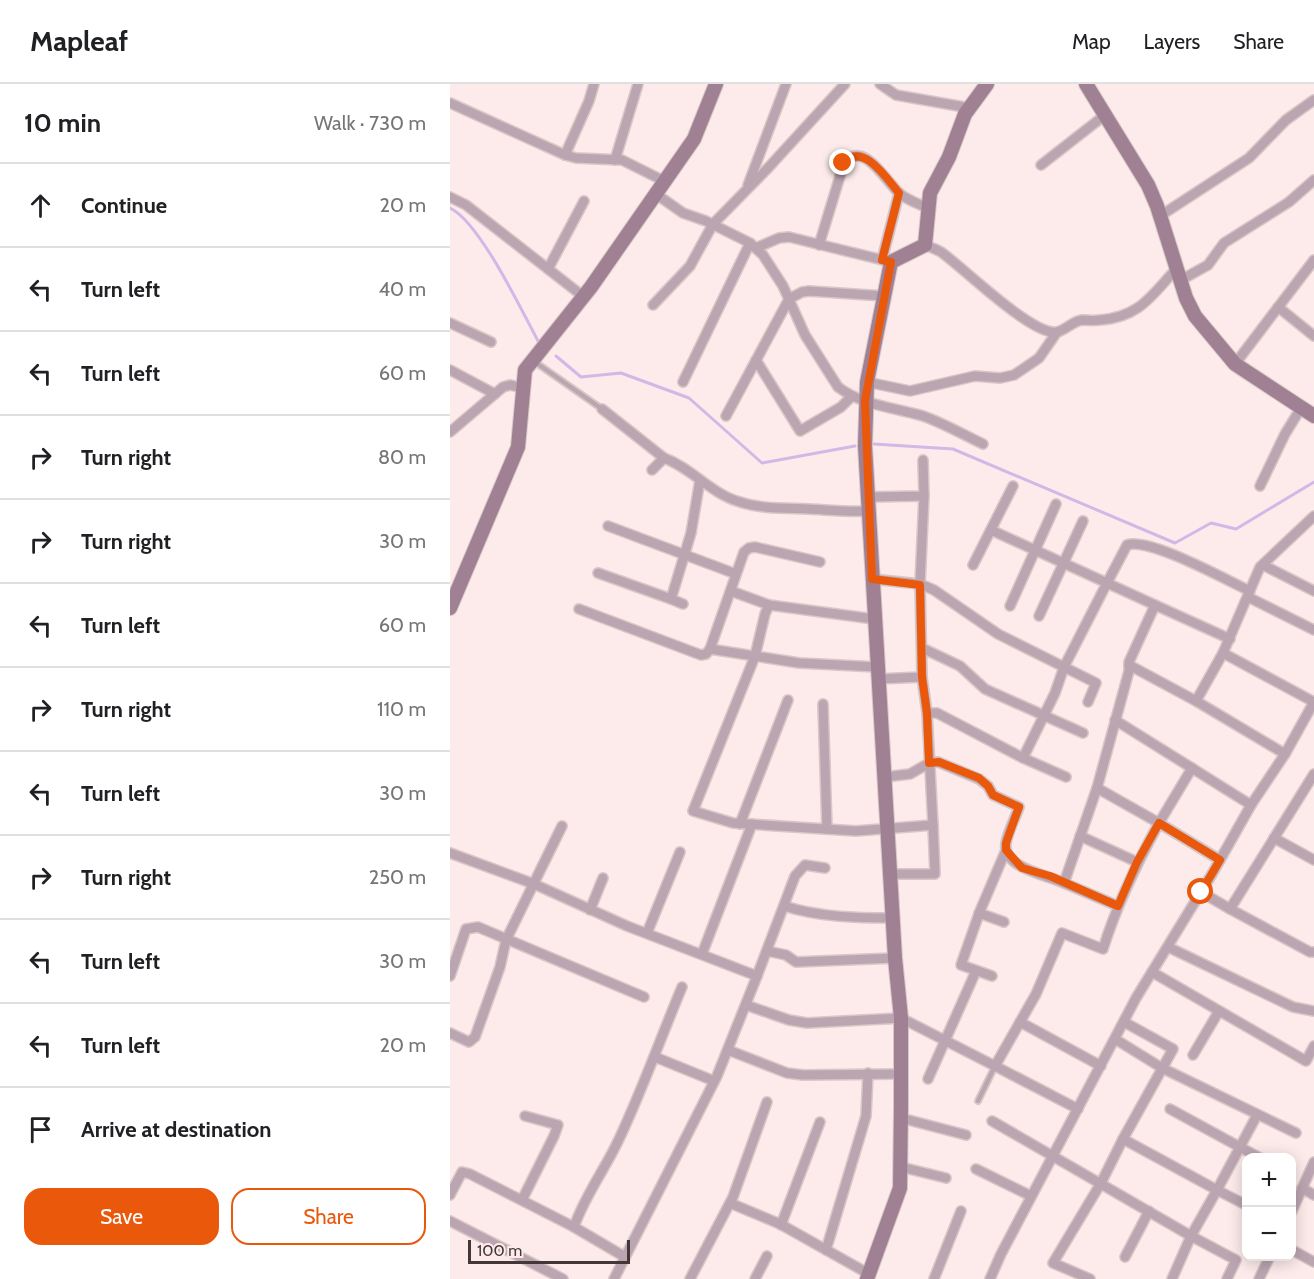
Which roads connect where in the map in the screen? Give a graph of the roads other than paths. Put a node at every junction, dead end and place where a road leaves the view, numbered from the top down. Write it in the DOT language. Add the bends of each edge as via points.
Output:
graph roads {
  1 [pos="594,84"];
  2 [pos="638,84"];
  3 [pos="716,84"];
  4 [pos="786,84"];
  5 [pos="845,84"];
  6 [pos="880,84"];
  7 [pos="987,84"];
  8 [pos="1087,84"];
  9 [pos="1314,100"];
  10 [pos="450,103"];
  11 [pos="970,108"];
  12 [pos="1105,115"];
  13 [pos="565,155"];
  14 [pos="615,160"];
  15 [pos="1041,165"];
  16 [pos="664,181"];
  17 [pos="1312,186"];
  18 [pos="746,190"];
  19 [pos="899,193"];
  20 [pos="656,194"];
  21 [pos="450,197"];
  22 [pos="584,201"];
  23 [pos="928,208"];
  24 [pos="1160,216"];
  25 [pos="713,224"];
  26 [pos="819,244"];
  27 [pos="925,245"];
  28 [pos="753,246"];
  29 [pos="1314,260"];
  30 [pos="886,261"];
  31 [pos="548,269"];
  32 [pos="1179,274"];
  33 [pos="884,296"];
  34 [pos="584,297"];
  35 [pos="789,299"];
  36 [pos="653,305"];
  37 [pos="1278,307"];
  38 [pos="450,323"];
  39 [pos="1058,332"];
  40 [pos="1314,336"];
  41 [pos="491,342"];
  42 [pos="533,360"];
  43 [pos="756,360"];
  44 [pos="1235,364"];
  45 [pos="450,370"];
  46 [pos="683,382"];
  47 [pos="867,382"];
  48 [pos="523,388"];
  49 [pos="495,394"];
  50 [pos="859,399"];
  51 [pos="1301,408"];
  52 [pos="602,409"];
  53 [pos="726,416"];
  54 [pos="1314,416"];
  55 [pos="450,432"];
  56 [pos="983,444"];
  57 [pos="664,458"];
  58 [pos="923,460"];
  59 [pos="652,470"];
  60 [pos="700,480"];
  61 [pos="1013,486"];
  62 [pos="1260,486"];
  63 [pos="924,496"];
  64 [pos="868,504"];
  65 [pos="1056,504"];
  66 [pos="1314,516"];
  67 [pos="1083,521"];
  68 [pos="608,526"];
  69 [pos="991,530"];
  70 [pos="1036,550"];
  71 [pos="685,553"];
  72 [pos="820,562"];
  73 [pos="1063,563"];
  74 [pos="973,565"];
  75 [pos="1263,565"];
  76 [pos="598,573"];
  77 [pos="736,574"];
  78 [pos="872,579"];
  79 [pos="1107,584"];
  80 [pos="920,585"];
  81 [pos="731,591"];
  82 [pos="1314,591"];
  83 [pos="1249,594"];
  84 [pos="671,598"];
  85 [pos="683,604"];
  86 [pos="769,605"];
  87 [pos="1155,605"];
  88 [pos="1010,606"];
  89 [pos="450,608"];
  90 [pos="579,609"];
  91 [pos="1040,616"];
  92 [pos="874,619"];
  93 [pos="1314,630"];
  94 [pos="1230,639"];
  95 [pos="922,648"];
  96 [pos="710,649"];
  97 [pos="1223,653"];
  98 [pos="754,656"];
  99 [pos="1129,665"];
  100 [pos="1064,667"];
  101 [pos="877,673"];
  102 [pos="922,677"];
  103 [pos="788,700"];
  104 [pos="1196,701"];
  105 [pos="1088,702"];
  106 [pos="1314,702"];
  107 [pos="823,704"];
  108 [pos="927,713"];
  109 [pos="1044,714"];
  110 [pos="1115,720"];
  111 [pos="1083,733"];
  112 [pos="1285,754"];
  113 [pos="1023,758"];
  114 [pos="929,763"];
  115 [pos="1192,768"];
  116 [pos="1314,774"];
  117 [pos="884,777"];
  118 [pos="1066,777"];
  119 [pos="1097,789"];
  120 [pos="1251,805"];
  121 [pos="1159,823"];
  122 [pos="740,824"];
  123 [pos="752,824"];
  124 [pos="933,825"];
  125 [pos="562,826"];
  126 [pos="887,827"];
  127 [pos="827,829"];
  128 [pos="1080,836"];
  129 [pos="1274,838"];
  130 [pos="1006,850"];
  131 [pos="680,852"];
  132 [pos="450,853"];
  133 [pos="1220,860"];
  134 [pos="1314,860"];
  135 [pos="1137,862"];
  136 [pos="825,867"];
  137 [pos="890,874"];
  138 [pos="603,878"];
  139 [pos="1064,883"];
  140 [pos="534,885"];
  141 [pos="1201,892"];
  142 [pos="784,906"];
  143 [pos="1118,906"];
  144 [pos="1230,909"];
  145 [pos="590,910"];
  146 [pos="979,913"];
  147 [pos="893,918"];
  148 [pos="1004,922"];
  149 [pos="647,933"];
  150 [pos="506,940"];
  151 [pos="1168,947"];
  152 [pos="767,951"];
  153 [pos="1314,952"];
  154 [pos="702,954"];
  155 [pos="894,958"];
  156 [pos="976,971"];
  157 [pos="1152,972"];
  158 [pos="450,976"];
  159 [pos="758,976"];
  160 [pos="992,976"];
  161 [pos="682,987"];
  162 [pos="644,997"];
  163 [pos="746,1005"];
  164 [pos="1219,1011"];
  165 [pos="1314,1011"];
  166 [pos="900,1018"];
  167 [pos="1020,1022"];
  168 [pos="1124,1022"];
  169 [pos="450,1033"];
  170 [pos="1115,1039"];
  171 [pos="945,1040"];
  172 [pos="1314,1046"];
  173 [pos="728,1050"];
  174 [pos="1193,1055"];
  175 [pos="655,1057"];
  176 [pos="995,1066"];
  177 [pos="1101,1066"];
  178 [pos="1162,1068"];
  179 [pos="868,1073"];
  180 [pos="900,1074"];
  181 [pos="928,1078"];
  182 [pos="714,1081"];
  183 [pos="978,1101"];
  184 [pos="767,1102"];
  185 [pos="1078,1109"];
  186 [pos="1170,1109"];
  187 [pos="1257,1115"];
  188 [pos="525,1116"];
  189 [pos="901,1118"];
  190 [pos="992,1121"];
  191 [pos="820,1122"];
  192 [pos="1296,1133"];
  193 [pos="966,1135"];
  194 [pos="1123,1139"];
  195 [pos="1240,1147"];
  196 [pos="1251,1153"];
  197 [pos="1053,1155"];
  198 [pos="1314,1162"];
  199 [pos="901,1167"];
  200 [pos="976,1169"];
  201 [pos="946,1178"];
  202 [pos="1101,1183"];
  203 [pos="1302,1188"];
  204 [pos="1217,1190"];
  205 [pos="450,1195"];
  206 [pos="1314,1195"];
  207 [pos="1031,1196"];
  208 [pos="522,1200"];
  209 [pos="730,1203"];
  210 [pos="1242,1203"];
  211 [pos="1293,1207"];
  212 [pos="961,1211"];
  213 [pos="1149,1211"];
  214 [pos="450,1221"];
  215 [pos="781,1225"];
  216 [pos="574,1227"];
  217 [pos="1191,1236"];
  218 [pos="826,1250"];
  219 [pos="1296,1252"];
  220 [pos="767,1256"];
  221 [pos="626,1257"];
  222 [pos="1125,1257"];
  223 [pos="1268,1261"];
  224 [pos="1314,1262"];
  225 [pos="868,1277"];
  226 [pos="563,1279"];
  227 [pos="614,1279"];
  228 [pos="690,1279"];
  229 [pos="755,1279"];
  230 [pos="933,1279"];
  231 [pos="990,1279"];
  232 [pos="1090,1279"];
  233 [pos="1172,1279"];
  234 [pos="1227,1279"];
  235 [pos="1259,1279"];
  1 -- 13 [label="street"];
  2 -- 14 [label="street"];
  3 -- 16 [label="street" via="694,139"];
  4 -- 18 [label="street"];
  5 -- 18 [label="street"];
  6 -- 11 [label="street" via="896,95"];
  7 -- 11 [label="street"];
  8 -- 12 [label="street"];
  9 -- 24 [label="street" via="1286,120 1250,158"];
  10 -- 13 [label="street"];
  11 -- 23 [label="street" via="930,193"];
  12 -- 15 [label="street"];
  12 -- 24 [label="street" via="1148,185"];
  13 -- 14 [label="street"];
  14 -- 16 [label="street"];
  16 -- 20 [label="street"];
  17 -- 32 [label="street" via="1224,243 1208,265"];
  18 -- 25 [label="street"];
  19 -- 23 [label="street"];
  19 -- 26 [label="street" via="871,161 849,156 843,163"];
  19 -- 30 [label="street"];
  20 -- 25 [label="street" via="683,213"];
  20 -- 34 [label="street"];
  21 -- 31 [label="street" via="466,205"];
  22 -- 31 [label="street"];
  23 -- 27 [label="street"];
  24 -- 32 [label="street"];
  25 -- 28 [label="street"];
  25 -- 36 [label="street" via="690,266"];
  26 -- 28 [label="street" via="789,237"];
  26 -- 30 [label="street"];
  27 -- 30 [label="street"];
  27 -- 39 [label="street" via="940,252 1031,322"];
  28 -- 35 [label="street" via="763,255"];
  28 -- 46 [label="street"];
  29 -- 37 [label="street"];
  30 -- 33 [label="street"];
  31 -- 34 [label="street"];
  32 -- 39 [label="street" via="1139,309 1101,320 1079,320"];
  32 -- 44 [label="street" via="1195,316"];
  33 -- 35 [label="street" via="809,291"];
  33 -- 47 [label="street"];
  34 -- 42 [label="street"];
  35 -- 43 [label="street"];
  35 -- 50 [label="street" via="805,335 838,387"];
  37 -- 40 [label="street"];
  37 -- 44 [label="street"];
  38 -- 41 [label="street"];
  39 -- 47 [label="street" via="1039,358 1014,375 975,376 910,391"];
  42 -- 48 [label="street" via="525,370"];
  42 -- 52 [label="lane"];
  43 -- 50 [label="street" via="800,431"];
  43 -- 53 [label="street"];
  44 -- 51 [label="street"];
  45 -- 49 [label="street"];
  47 -- 50 [label="street"];
  48 -- 49 [label="street" via="510,385"];
  48 -- 89 [label="street" via="518,447"];
  49 -- 55 [label="street"];
  50 -- 56 [label="street" via="925,417"];
  50 -- 64 [label="street"];
  51 -- 54 [label="street"];
  51 -- 62 [label="street"];
  52 -- 57 [label="street"];
  57 -- 59 [label="street"];
  57 -- 60 [label="street"];
  58 -- 63 [label="street"];
  60 -- 64 [label="street" via="739,502 784,509 842,513"];
  60 -- 71 [label="street"];
  61 -- 69 [label="street"];
  63 -- 64 [label="street"];
  63 -- 80 [label="street"];
  64 -- 78 [label="street"];
  65 -- 70 [label="street"];
  66 -- 75 [label="street"];
  67 -- 73 [label="street"];
  68 -- 71 [label="street"];
  69 -- 70 [label="street"];
  69 -- 74 [label="street"];
  70 -- 73 [label="street"];
  70 -- 88 [label="street"];
  71 -- 77 [label="street"];
  71 -- 84 [label="street"];
  72 -- 77 [label="street" via="755,547 744,552"];
  73 -- 79 [label="street"];
  73 -- 91 [label="street"];
  75 -- 82 [label="street"];
  75 -- 83 [label="street"];
  76 -- 84 [label="street"];
  77 -- 81 [label="street"];
  78 -- 80 [label="street"];
  78 -- 92 [label="street"];
  79 -- 83 [label="street" via="1123,549 1132,543 1155,547"];
  79 -- 87 [label="street"];
  79 -- 100 [label="street"];
  80 -- 95 [label="street"];
  80 -- 100 [label="street" via="934,590 998,634"];
  81 -- 86 [label="street"];
  81 -- 96 [label="street"];
  83 -- 93 [label="street"];
  83 -- 94 [label="street"];
  84 -- 85 [label="street"];
  86 -- 92 [label="street"];
  86 -- 98 [label="street"];
  87 -- 94 [label="street"];
  87 -- 99 [label="street"];
  90 -- 96 [label="street" via="701,655"];
  92 -- 101 [label="street"];
  94 -- 97 [label="street"];
  95 -- 102 [label="street"];
  95 -- 109 [label="street" via="960,666 985,689"];
  96 -- 98 [label="street"];
  97 -- 104 [label="street"];
  97 -- 106 [label="street"];
  98 -- 101 [label="street"];
  98 -- 122 [label="street" via="693,811"];
  99 -- 104 [label="street"];
  99 -- 110 [label="street"];
  100 -- 105 [label="street" via="1096,683"];
  100 -- 109 [label="street"];
  101 -- 102 [label="street"];
  101 -- 117 [label="street"];
  102 -- 108 [label="street"];
  103 -- 122 [label="street"];
  104 -- 112 [label="street"];
  106 -- 112 [label="street"];
  107 -- 127 [label="street"];
  108 -- 113 [label="street" via="937,713"];
  108 -- 114 [label="street"];
  109 -- 111 [label="street"];
  109 -- 113 [label="street"];
  110 -- 115 [label="street"];
  110 -- 119 [label="street"];
  112 -- 120 [label="street"];
  113 -- 118 [label="street"];
  114 -- 117 [label="street" via="910,774"];
  114 -- 124 [label="street"];
  114 -- 130 [label="street" via="939,762 979,778 993,795 1019,807"];
  115 -- 120 [label="street"];
  115 -- 121 [label="street"];
  116 -- 129 [label="street"];
  117 -- 126 [label="street"];
  119 -- 121 [label="street"];
  119 -- 128 [label="street"];
  120 -- 133 [label="street"];
  121 -- 133 [label="street"];
  121 -- 135 [label="street"];
  122 -- 123 [label="street"];
  123 -- 127 [label="street"];
  123 -- 154 [label="street"];
  124 -- 126 [label="street"];
  124 -- 137 [label="street" via="934,874"];
  125 -- 140 [label="street"];
  126 -- 127 [label="street"];
  126 -- 137 [label="street"];
  128 -- 135 [label="street"];
  128 -- 139 [label="street"];
  129 -- 134 [label="street"];
  129 -- 144 [label="street"];
  130 -- 139 [label="street" via="1022,868"];
  130 -- 146 [label="street"];
  131 -- 149 [label="street"];
  132 -- 140 [label="street"];
  133 -- 141 [label="street"];
  135 -- 143 [label="street"];
  136 -- 142 [label="street" via="805,865 795,876"];
  137 -- 147 [label="street"];
  138 -- 145 [label="street"];
  139 -- 143 [label="street"];
  140 -- 145 [label="street"];
  140 -- 150 [label="street"];
  141 -- 144 [label="street"];
  141 -- 151 [label="street"];
  142 -- 147 [label="street" via="824,915"];
  142 -- 152 [label="street"];
  143 -- 167 [label="street" via="1103,949 1062,933"];
  144 -- 153 [label="street"];
  145 -- 149 [label="street"];
  146 -- 148 [label="street"];
  146 -- 156 [label="street" via="960,965"];
  147 -- 155 [label="street"];
  149 -- 154 [label="street"];
  150 -- 158 [label="street" via="478,927 466,929"];
  150 -- 162 [label="street"];
  150 -- 169 [label="street" via="475,1037 469,1042"];
  151 -- 157 [label="street"];
  151 -- 165 [label="street" via="1293,1007"];
  152 -- 155 [label="street" via="796,962"];
  152 -- 159 [label="street"];
  154 -- 159 [label="street"];
  155 -- 166 [label="street"];
  156 -- 160 [label="street"];
  156 -- 171 [label="street"];
  157 -- 164 [label="street"];
  157 -- 168 [label="street"];
  159 -- 163 [label="street"];
  161 -- 175 [label="street"];
  163 -- 166 [label="street" via="807,1023"];
  163 -- 173 [label="street"];
  164 -- 172 [label="street" via="1306,1061"];
  164 -- 174 [label="street"];
  166 -- 171 [label="street"];
  166 -- 180 [label="street"];
  167 -- 176 [label="street"];
  167 -- 177 [label="street"];
  168 -- 170 [label="street"];
  168 -- 178 [label="street" via="1173,1049"];
  170 -- 177 [label="street"];
  170 -- 178 [label="street"];
  171 -- 176 [label="street"];
  171 -- 181 [label="street"];
  173 -- 179 [label="street" via="787,1073"];
  173 -- 182 [label="street"];
  175 -- 182 [label="street"];
  175 -- 216 [label="street"];
  176 -- 183 [label="lane"];
  176 -- 185 [label="street"];
  177 -- 185 [label="street"];
  178 -- 187 [label="street"];
  178 -- 194 [label="street"];
  179 -- 180 [label="street"];
  179 -- 218 [label="street" via="866,1116"];
  180 -- 189 [label="street"];
  182 -- 221 [label="street"];
  184 -- 209 [label="street"];
  185 -- 197 [label="street"];
  186 -- 195 [label="street"];
  187 -- 192 [label="street"];
  187 -- 195 [label="street"];
  188 -- 208 [label="street" via="558,1125"];
  189 -- 193 [label="street"];
  189 -- 199 [label="street"];
  190 -- 197 [label="street"];
  191 -- 215 [label="street"];
  194 -- 202 [label="street"];
  194 -- 204 [label="street"];
  195 -- 196 [label="street"];
  195 -- 204 [label="street"];
  197 -- 202 [label="street"];
  197 -- 207 [label="street"];
  198 -- 203 [label="street"];
  199 -- 201 [label="street"];
  199 -- 225 [label="street" via="900,1188"];
  200 -- 207 [label="street"];
  202 -- 213 [label="street"];
  202 -- 232 [label="street" via="1053,1263"];
  203 -- 206 [label="street"];
  203 -- 211 [label="street"];
  204 -- 210 [label="street"];
  204 -- 217 [label="street"];
  205 -- 208 [label="street" via="462,1172"];
  207 -- 231 [label="street"];
  208 -- 216 [label="street"];
  209 -- 215 [label="street"];
  209 -- 228 [label="street"];
  212 -- 230 [label="street"];
  213 -- 217 [label="street"];
  213 -- 222 [label="street"];
  214 -- 226 [label="street"];
  215 -- 218 [label="street"];
  216 -- 221 [label="street"];
  217 -- 233 [label="street"];
  217 -- 234 [label="street" via="1236,1260"];
  218 -- 225 [label="street"];
  219 -- 224 [label="street"];
  220 -- 229 [label="street"];
  221 -- 227 [label="street"];
  223 -- 235 [label="street"];
}
